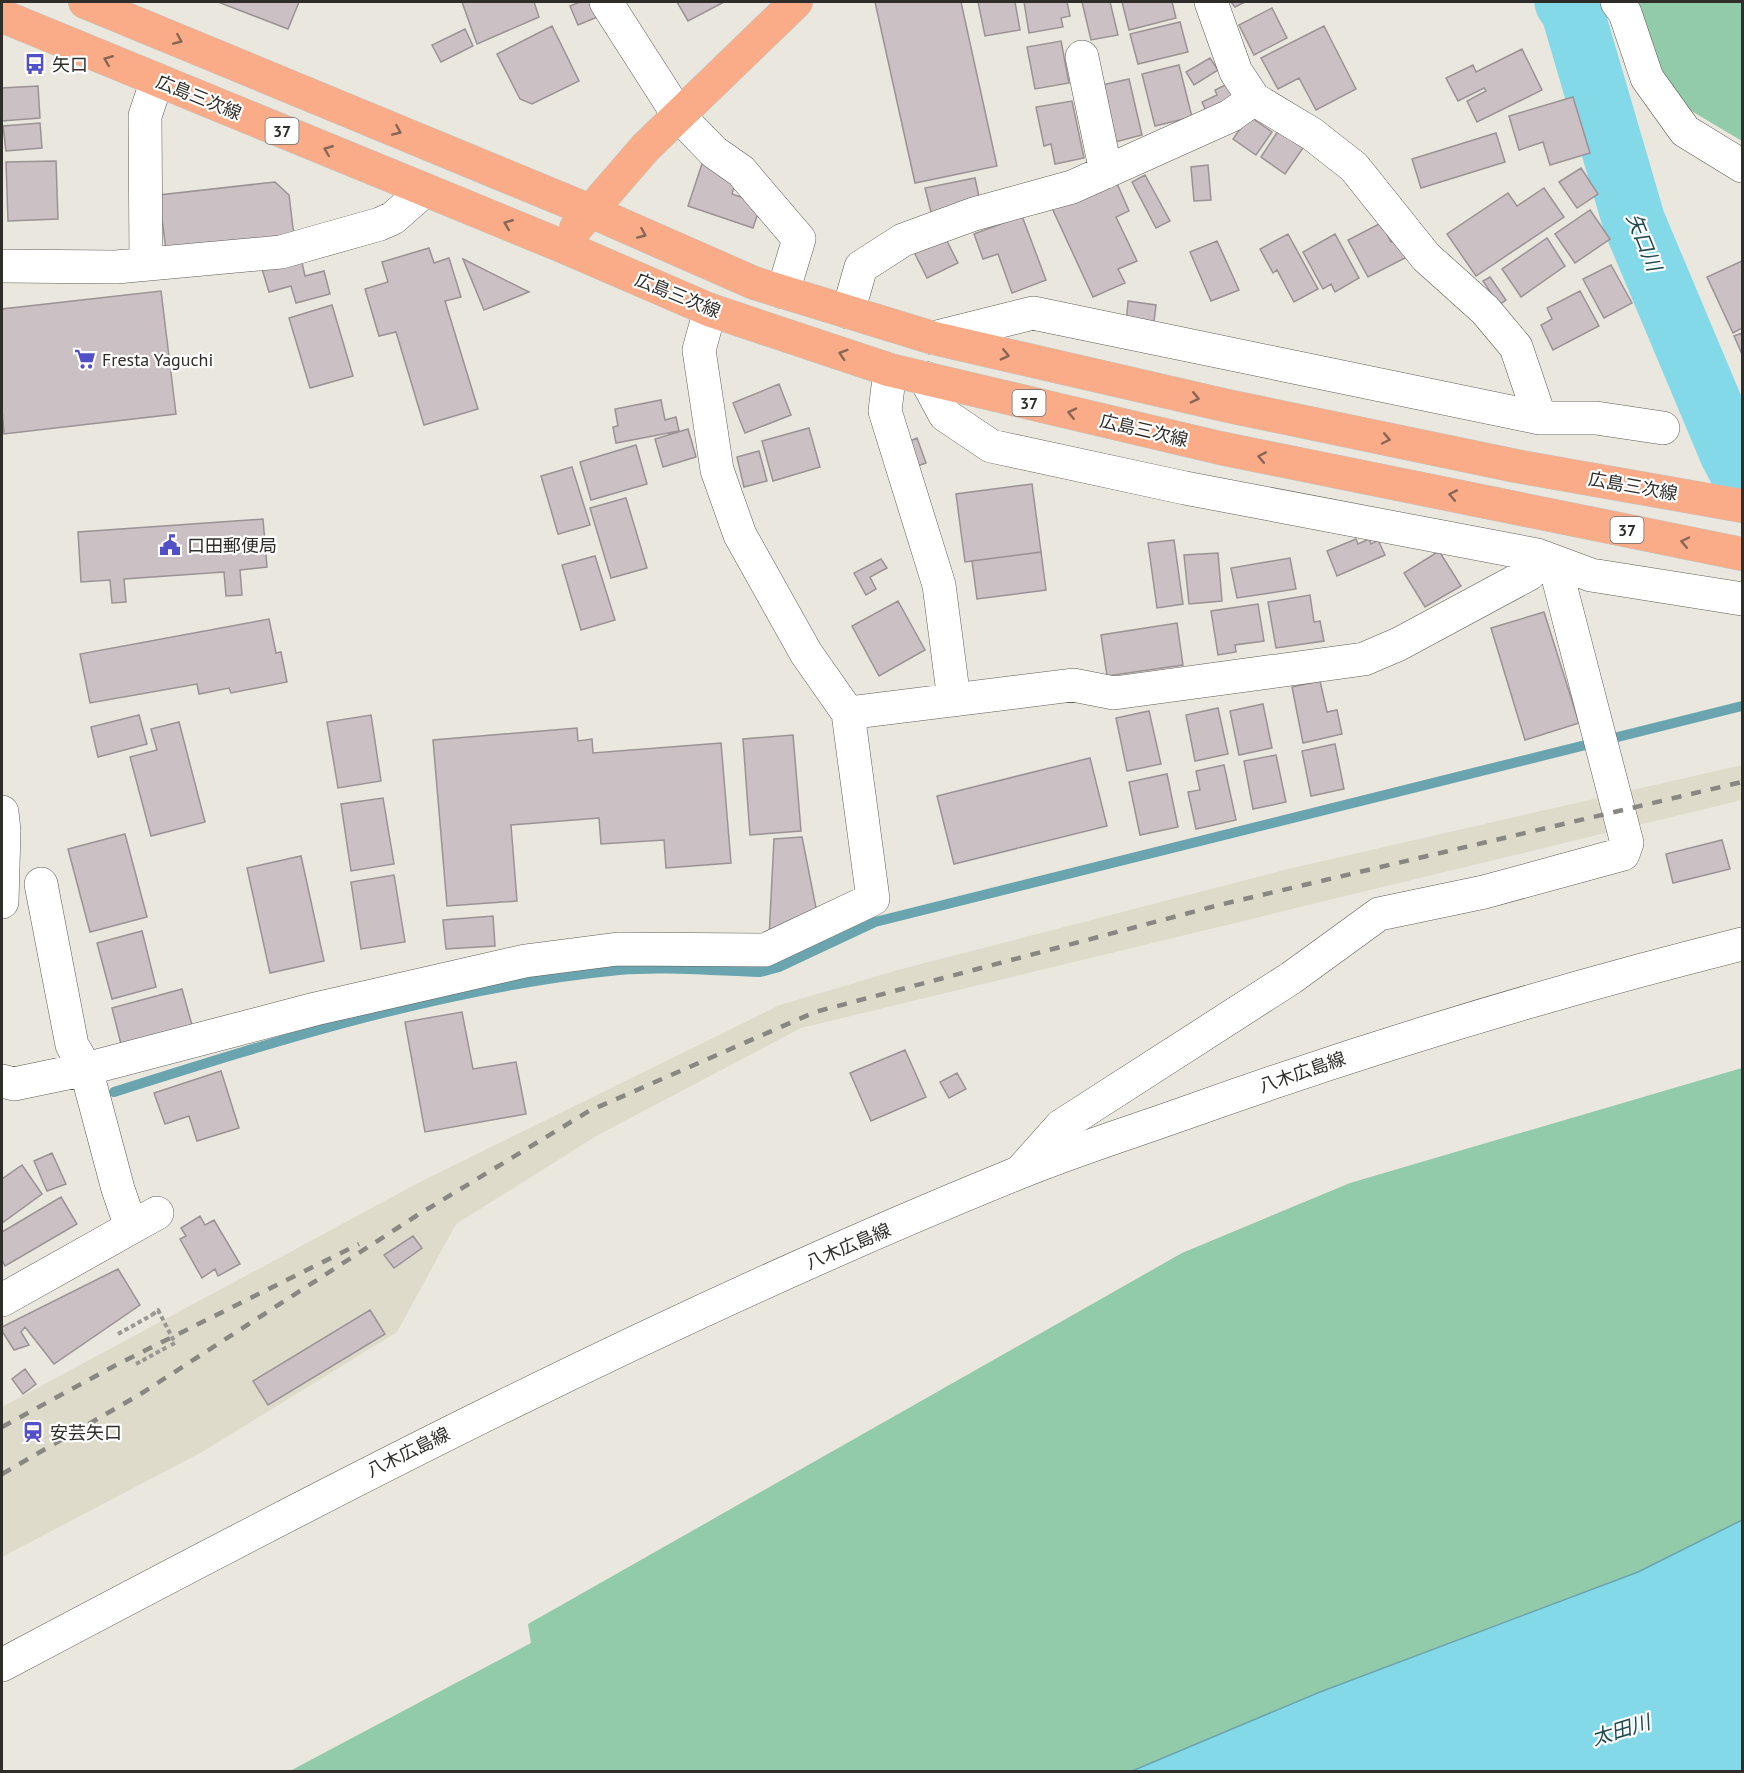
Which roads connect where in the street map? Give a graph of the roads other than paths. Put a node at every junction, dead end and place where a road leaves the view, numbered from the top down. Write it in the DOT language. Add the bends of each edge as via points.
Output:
graph roads {
  1 [pos="85,2"];
  2 [pos="606,2"];
  3 [pos="796,2"];
  4 [pos="1211,2"];
  5 [pos="1617,2"];
  6 [pos="127,10"];
  7 [pos="2,16"];
  8 [pos="1082,57"];
  9 [pos="157,80"];
  10 [pos="1254,99"];
  11 [pos="679,116"];
  12 [pos="1743,166"];
  13 [pos="1106,172"];
  14 [pos="425,190"];
  15 [pos="588,210"];
  16 [pos="562,246"];
  17 [pos="146,264"];
  18 [pos="2,266"];
  19 [pos="783,292"];
  20 [pos="710,310"];
  21 [pos="849,312"];
  22 [pos="933,338"];
  23 [pos="890,370"];
  24 [pos="925,378"];
  25 [pos="1540,418"];
  26 [pos="1663,428"];
  27 [pos="1743,506"];
  28 [pos="1743,554"];
  29 [pos="1548,559"];
  30 [pos="1743,598"];
  31 [pos="954,700"];
  32 [pos="849,713"];
  33 [pos="2,812"];
  34 [pos="41,884"];
  35 [pos="2,902"];
  36 [pos="1743,945"];
  37 [pos="86,1069"];
  38 [pos="2,1081"];
  39 [pos="1021,1171"];
  40 [pos="2,1300"];
  41 [pos="2,1665"];
  1 -- 6 [label="main road, 広島三次線 / 37"];
  2 -- 11 [label="street"];
  3 -- 11 [label="main road"];
  4 -- 10 [label="street" via="1236,72"];
  5 -- 12 [label="street" via="1625,13 1647,78 1685,131"];
  6 -- 15 [label="main road, 広島三次線 / 37, one-way"];
  9 -- 7 [label="main road, 広島三次線 / 37, one-way"];
  8 -- 13 [label="street"];
  14 -- 9 [label="main road, 広島三次線 / 37, one-way"];
  9 -- 17 [label="street" via="145,116"];
  10 -- 13 [label="street" via="1230,116"];
  10 -- 25 [label="street" via="1312,134 1354,166 1426,257 1485,310 1516,347"];
  11 -- 15 [label="main road"];
  11 -- 19 [label="street" via="714,152 741,171 799,239"];
  13 -- 21 [label="street" via="1072,187 974,214 903,240 861,267"];
  16 -- 14 [label="main road, 広島三次線 / 37, one-way"];
  14 -- 17 [label="street" via="393,218 380,224 281,252"];
  15 -- 16 [label="main road"];
  15 -- 19 [label="main road, 広島三次線 / 37, one-way" via="754,284"];
  16 -- 20 [label="main road, 広島三次線 / 37"];
  17 -- 18 [label="street"];
  19 -- 21 [label="main road, 広島三次線 / 37"];
  23 -- 20 [label="main road, 広島三次線 / 37, one-way"];
  20 -- 32 [label="street" via="699,350 717,470 740,535 806,653"];
  21 -- 22 [label="main road, 広島三次線 / 37"];
  22 -- 25 [label="street" via="1033,313"];
  22 -- 27 [label="main road, 広島三次線 / 37, one-way" via="1228,406 1516,466"];
  23 -- 24 [label="main road, 広島三次線 / 37"];
  23 -- 31 [label="street" via="885,411 939,585"];
  28 -- 24 [label="main road, 広島三次線 / 37, one-way" via="1220,448"];
  24 -- 29 [label="street" via="945,416 991,446"];
  25 -- 26 [label="street" via="1596,418"];
  29 -- 30 [label="street" via="1591,575"];
  29 -- 31 [label="street" via="1529,574 1399,644 1364,658 1114,693 1073,685"];
  29 -- 39 [label="street" via="1559,581 1627,843 1623,854 1484,892 1379,914 1291,978 1061,1126"];
  31 -- 32 [label="street"];
  32 -- 37 [label="street" via="873,899 765,950 618,949 525,961 315,1009"];
  33 -- 35 [label="street"];
  34 -- 37 [label="street" via="72,1045"];
  36 -- 39 [label="street, 八木広島線" via="1613,976 1329,1062"];
  37 -- 38 [label="street" via="14,1084"];
  37 -- 40 [label="street" via="118,1189 144,1220"];
  39 -- 41 [label="street, 八木広島線" via="674,1322 323,1495"];
}
